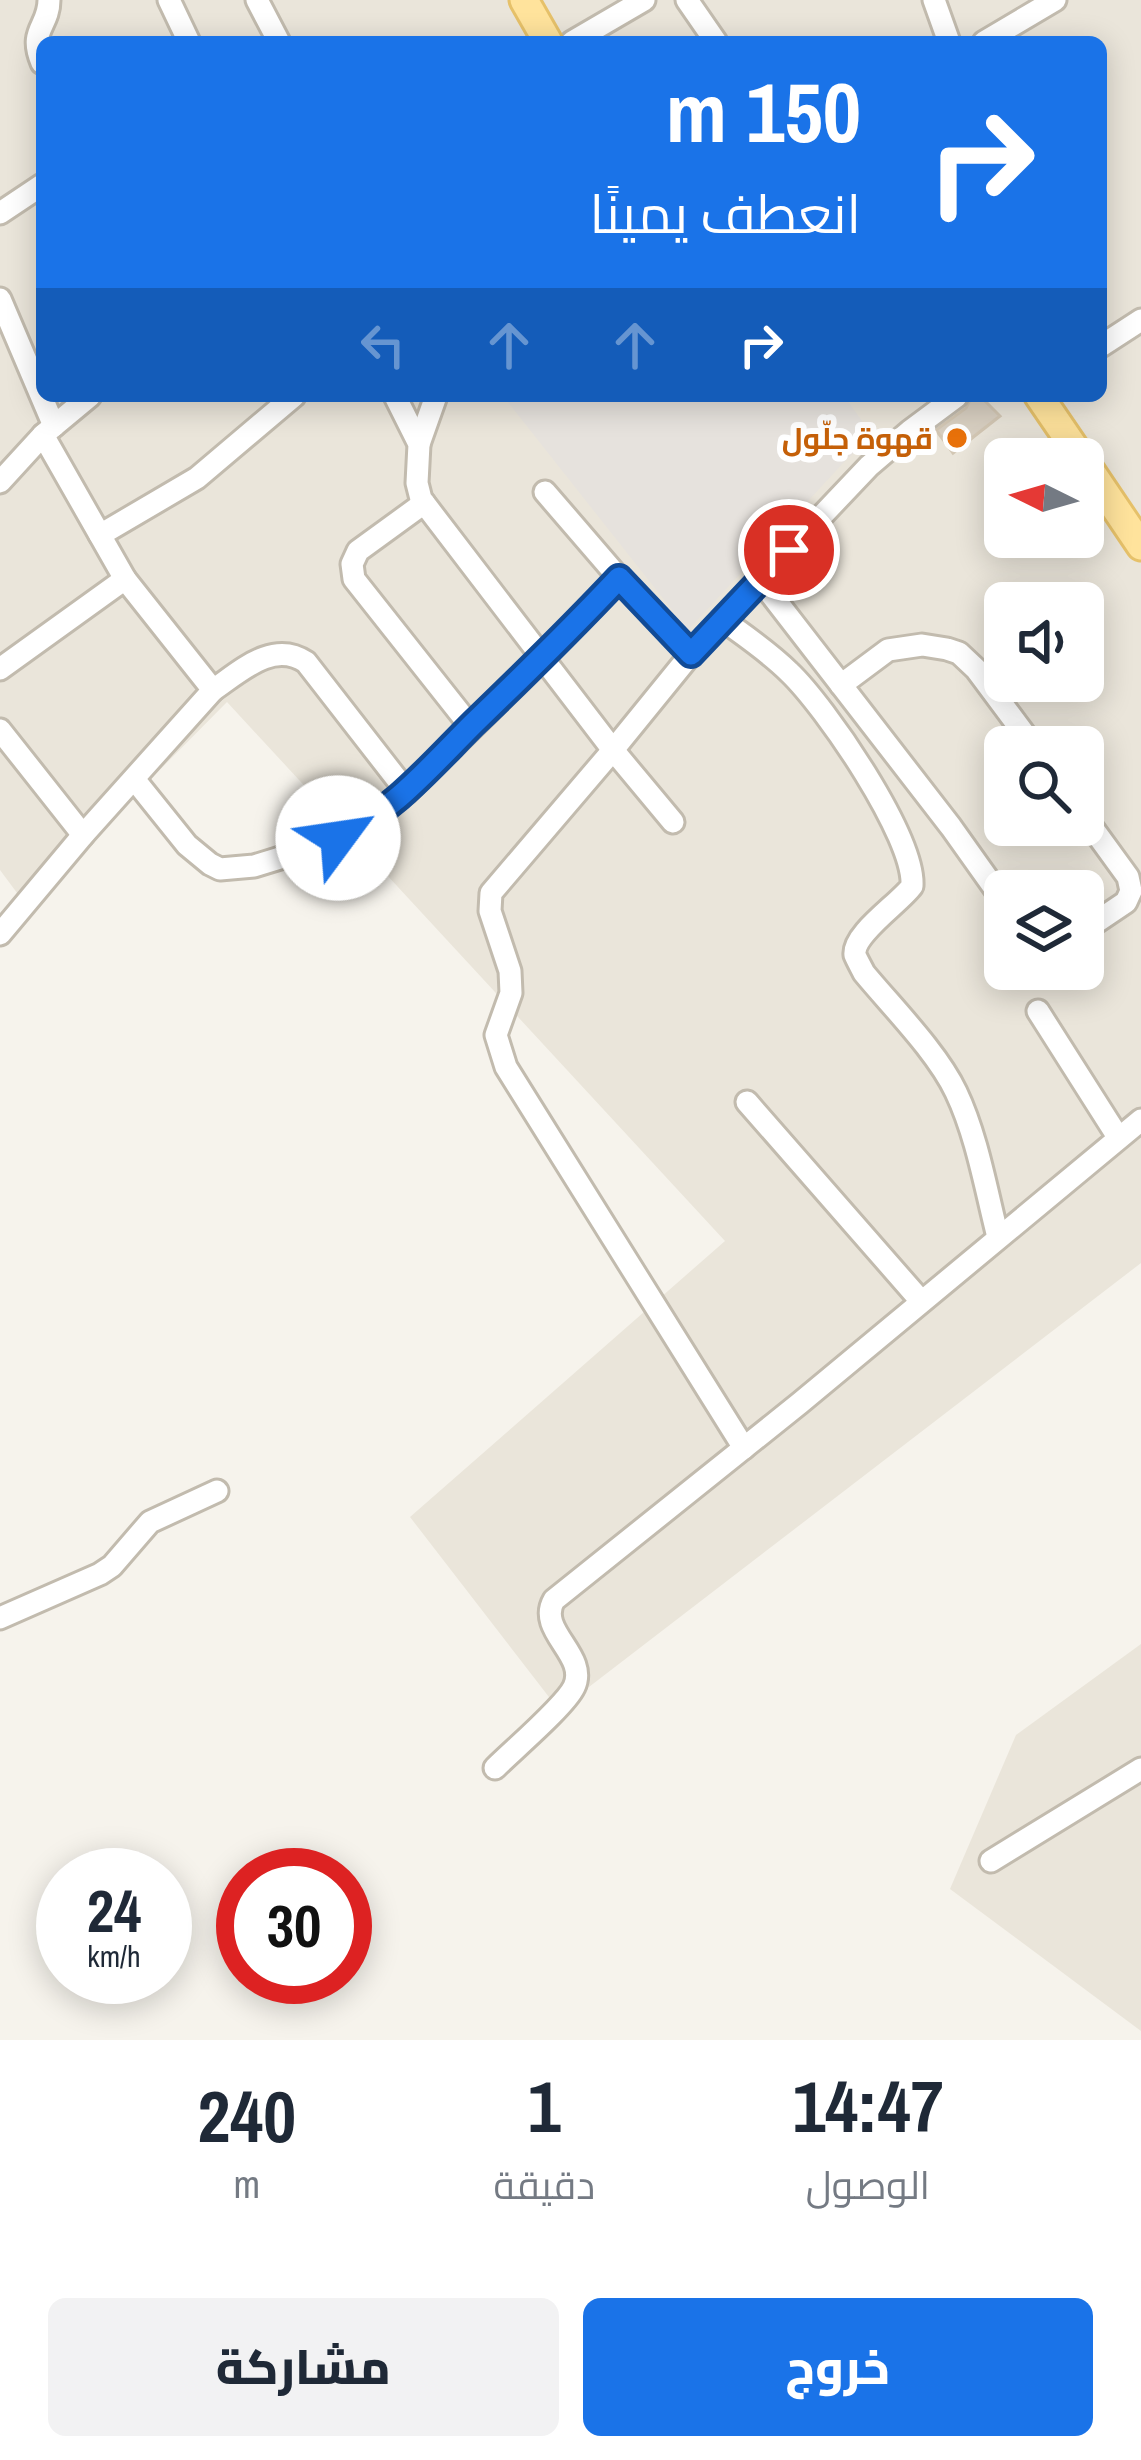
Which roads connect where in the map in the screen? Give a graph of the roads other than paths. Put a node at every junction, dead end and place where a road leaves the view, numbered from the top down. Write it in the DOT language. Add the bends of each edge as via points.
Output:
graph roads {
  1 [pos="49,0"];
  2 [pos="170,0"];
  3 [pos="257,0"];
  4 [pos="524,0"];
  5 [pos="644,0"];
  6 [pos="687,0"];
  7 [pos="934,0"];
  8 [pos="1055,0"];
  9 [pos="37,36"];
  10 [pos="186,36"];
  11 [pos="276,36"];
  12 [pos="545,36"];
  13 [pos="582,36"];
  14 [pos="712,36"];
  15 [pos="947,36"];
  16 [pos="994,36"];
  17 [pos="36,189"];
  18 [pos="0,213"];
  19 [pos="0,298"];
  20 [pos="1141,320"];
  21 [pos="1107,342"];
  22 [pos="36,397"];
  23 [pos="38,402"];
  24 [pos="83,402"];
  25 [pos="287,402"];
  26 [pos="398,402"];
  27 [pos="434,402"];
  28 [pos="949,402"];
  29 [pos="1044,402"];
  30 [pos="48,430"];
  31 [pos="1068,438"];
  32 [pos="419,444"];
  33 [pos="0,482"];
  34 [pos="1104,491"];
  35 [pos="545,492"];
  36 [pos="424,503"];
  37 [pos="100,535"];
  38 [pos="1141,546"];
  39 [pos="619,578"];
  40 [pos="124,579"];
  41 [pos="760,580"];
  42 [pos="723,620"];
  43 [pos="691,654"];
  44 [pos="544,657"];
  45 [pos="0,669"];
  46 [pos="841,685"];
  47 [pos="213,690"];
  48 [pos="1018,726"];
  49 [pos="471,727"];
  50 [pos="0,730"];
  51 [pos="613,750"];
  52 [pos="134,778"];
  53 [pos="407,792"];
  54 [pos="673,822"];
  55 [pos="83,835"];
  56 [pos="1104,844"];
  57 [pos="984,873"];
  58 [pos="1104,917"];
  59 [pos="0,934"];
  60 [pos="1038,1011"];
  61 [pos="747,1102"];
  62 [pos="1141,1120"];
  63 [pos="1118,1137"];
  64 [pos="998,1237"];
  65 [pos="922,1301"];
  66 [pos="744,1448"];
  67 [pos="217,1492"];
  68 [pos="0,1618"];
  69 [pos="495,1768"];
  70 [pos="1141,1769"];
  71 [pos="991,1862"];
  1 -- 9 [label="street"];
  2 -- 10 [label="street"];
  3 -- 11 [label="street"];
  4 -- 12 [label="main road"];
  5 -- 13 [label="street"];
  6 -- 14 [label="street"];
  7 -- 15 [label="street"];
  8 -- 16 [label="street"];
  17 -- 18 [label="street"];
  19 -- 22 [label="street"];
  20 -- 21 [label="street"];
  23 -- 30 [label="street"];
  24 -- 30 [label="street"];
  25 -- 37 [label="street" via="197,478"];
  26 -- 32 [label="street"];
  27 -- 32 [label="street"];
  28 -- 41 [label="street" via="869,466"];
  29 -- 31 [label="main road"];
  30 -- 33 [label="street"];
  30 -- 37 [label="street"];
  32 -- 36 [label="street" via="417,492"];
  34 -- 38 [label="main road"];
  35 -- 39 [label="street"];
  36 -- 44 [label="street"];
  36 -- 49 [label="street" via="358,551 354,579"];
  37 -- 40 [label="street"];
  39 -- 43 [label="street"];
  39 -- 44 [label="street"];
  40 -- 45 [label="street"];
  40 -- 47 [label="street"];
  41 -- 42 [label="street"];
  41 -- 46 [label="street"];
  42 -- 43 [label="street"];
  42 -- 64 [label="street" via="800,683 876,791 908,856 912,886 860,938 856,957 956,1091"];
  43 -- 51 [label="street"];
  44 -- 49 [label="street"];
  44 -- 51 [label="street"];
  46 -- 48 [label="street" via="888,650 947,649 976,669"];
  46 -- 57 [label="street"];
  47 -- 52 [label="street"];
  47 -- 53 [label="street" via="265,657 298,656"];
  49 -- 53 [label="street"];
  50 -- 55 [label="street"];
  51 -- 54 [label="street"];
  51 -- 66 [label="street" via="491,893 511,982 496,1041"];
  52 -- 53 [label="street" via="187,845 220,869 319,846"];
  52 -- 55 [label="street"];
  55 -- 59 [label="street"];
  56 -- 58 [label="street" via="1131,891"];
  60 -- 63 [label="street"];
  61 -- 65 [label="street"];
  62 -- 63 [label="street"];
  63 -- 64 [label="street"];
  64 -- 65 [label="street"];
  65 -- 66 [label="street"];
  66 -- 69 [label="street" via="550,1605 576,1682"];
  67 -- 68 [label="street" via="150,1522 100,1574"];
  70 -- 71 [label="street"];
}
